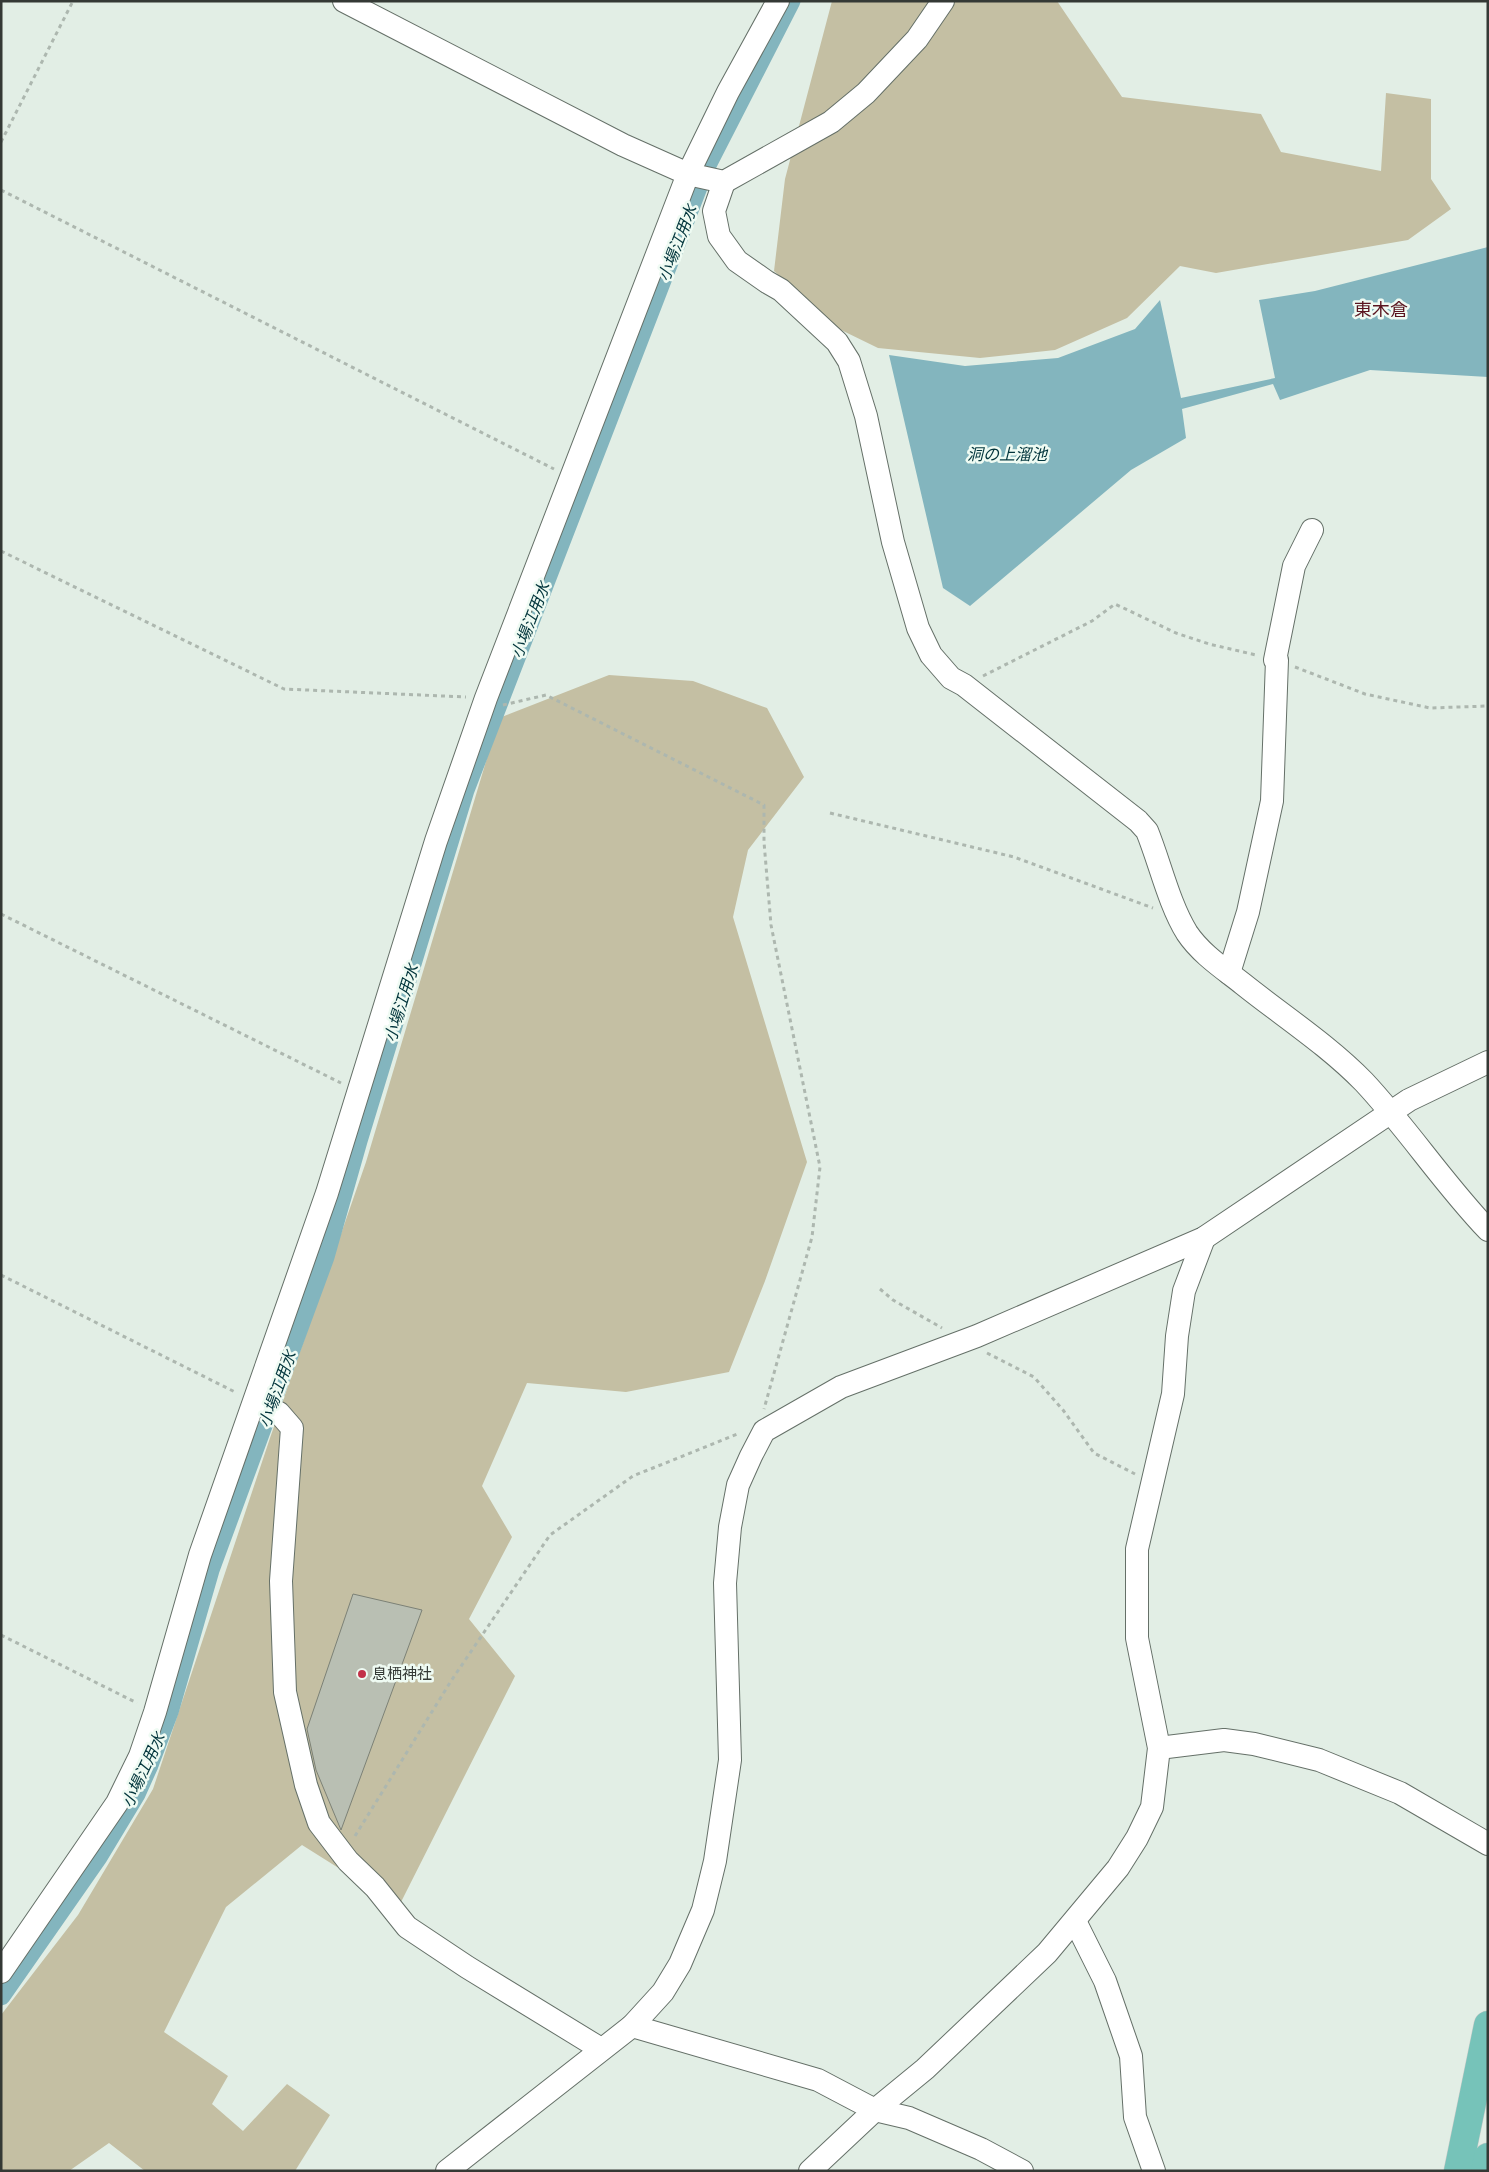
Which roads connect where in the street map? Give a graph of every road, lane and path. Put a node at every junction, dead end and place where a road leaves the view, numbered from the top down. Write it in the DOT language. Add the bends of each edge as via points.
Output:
graph roads {
  1 [pos="73,1"];
  2 [pos="344,1"];
  3 [pos="778,1"];
  4 [pos="943,1"];
  5 [pos="1,142"];
  6 [pos="703,178"];
  7 [pos="1,190"];
  8 [pos="572,478"];
  9 [pos="1312,530"];
  10 [pos="1,551"];
  11 [pos="1275,660"];
  12 [pos="964,685"];
  13 [pos="495,702"];
  14 [pos="1488,706"];
  15 [pos="830,813"];
  16 [pos="1,914"];
  17 [pos="1179,918"];
  18 [pos="1229,973"];
  19 [pos="1488,1062"];
  20 [pos="359,1092"];
  21 [pos="1391,1113"];
  22 [pos="1488,1230"];
  23 [pos="1204,1238"];
  24 [pos="1,1275"];
  25 [pos="880,1289"];
  26 [pos="963,1341"];
  27 [pos="266,1407"];
  28 [pos="762,1429"];
  29 [pos="1151,1482"];
  30 [pos="1,1635"];
  31 [pos="155,1712"];
  32 [pos="1159,1748"];
  33 [pos="1488,1844"];
  34 [pos="343,1855"];
  35 [pos="1075,1921"];
  36 [pos="1,1972"];
  37 [pos="1488,2025"];
  38 [pos="632,2026"];
  39 [pos="601,2050"];
  40 [pos="875,2110"];
  41 [pos="1488,2156"];
  42 [pos="447,2171"];
  43 [pos="810,2171"];
  44 [pos="1022,2171"];
  45 [pos="1154,2171"];
  46 [pos="1458,2171"];
  47 [pos="1485,2171"];
  1 -- 5 [label="path"];
  2 -- 6 [label="street" via="623,145"];
  3 -- 6 [label="street" via="728,92"];
  4 -- 6 [label="street" via="917,39 866,92 831,122"];
  6 -- 8 [label="street"];
  6 -- 12 [label="street" via="719,236 737,261 781,290 837,342 849,361 866,416 893,542 918,628 931,655 951,678"];
  7 -- 8 [label="path"];
  8 -- 13 [label="street"];
  9 -- 11 [label="street" via="1294,566"];
  10 -- 13 [label="path" via="284,689"];
  11 -- 12 [label="path" via="1176,633 1115,604 1092,621"];
  11 -- 14 [label="path" via="1365,694 1430,708"];
  11 -- 18 [label="street" via="1272,801 1248,912"];
  12 -- 17 [label="street" via="1138,821 1147,831"];
  13 -- 20 [label="street" via="436,841"];
  13 -- 28 [label="path" via="546,696 764,805 771,925 820,1167 812,1237"];
  15 -- 17 [label="path" via="1014,857"];
  16 -- 20 [label="path"];
  17 -- 18 [label="street" via="1195,944"];
  18 -- 21 [label="street" via="1325,1048 1363,1081"];
  19 -- 21 [label="street" via="1409,1100"];
  20 -- 27 [label="street"];
  21 -- 22 [label="street" via="1460,1201"];
  21 -- 23 [label="street"];
  23 -- 26 [label="street"];
  23 -- 29 [label="street" via="1184,1291 1173,1394"];
  24 -- 27 [label="path"];
  25 -- 26 [label="path"];
  26 -- 28 [label="street" via="841,1387"];
  26 -- 29 [label="path" via="1034,1378 1063,1410 1094,1454"];
  27 -- 31 [label="street" via="200,1556"];
  27 -- 34 [label="street" via="292,1428 281,1581 285,1692 306,1785 319,1823"];
  28 -- 34 [label="path" via="633,1476 550,1534 451,1681"];
  28 -- 38 [label="street" via="738,1485 730,1527 725,1583 730,1760 716,1860 703,1910 680,1964 663,1992"];
  29 -- 32 [label="street" via="1137,1549 1137,1638"];
  30 -- 31 [label="path"];
  31 -- 36 [label="street" via="140,1756 117,1803"];
  32 -- 33 [label="street" via="1224,1740 1319,1760 1400,1793"];
  32 -- 35 [label="street" via="1152,1808 1118,1868"];
  34 -- 39 [label="street" via="374,1886 407,1927"];
  35 -- 40 [label="street" via="1047,1953 925,2069"];
  35 -- 45 [label="street" via="1105,1981 1131,2056 1134,2117"];
  37 -- 46 [label="main road"];
  38 -- 39 [label="street"];
  38 -- 40 [label="street" via="818,2080"];
  39 -- 42 [label="street"];
  40 -- 43 [label="street"];
  40 -- 44 [label="street" via="909,2118 982,2149"];
  41 -- 47 [label="main road"];
}
